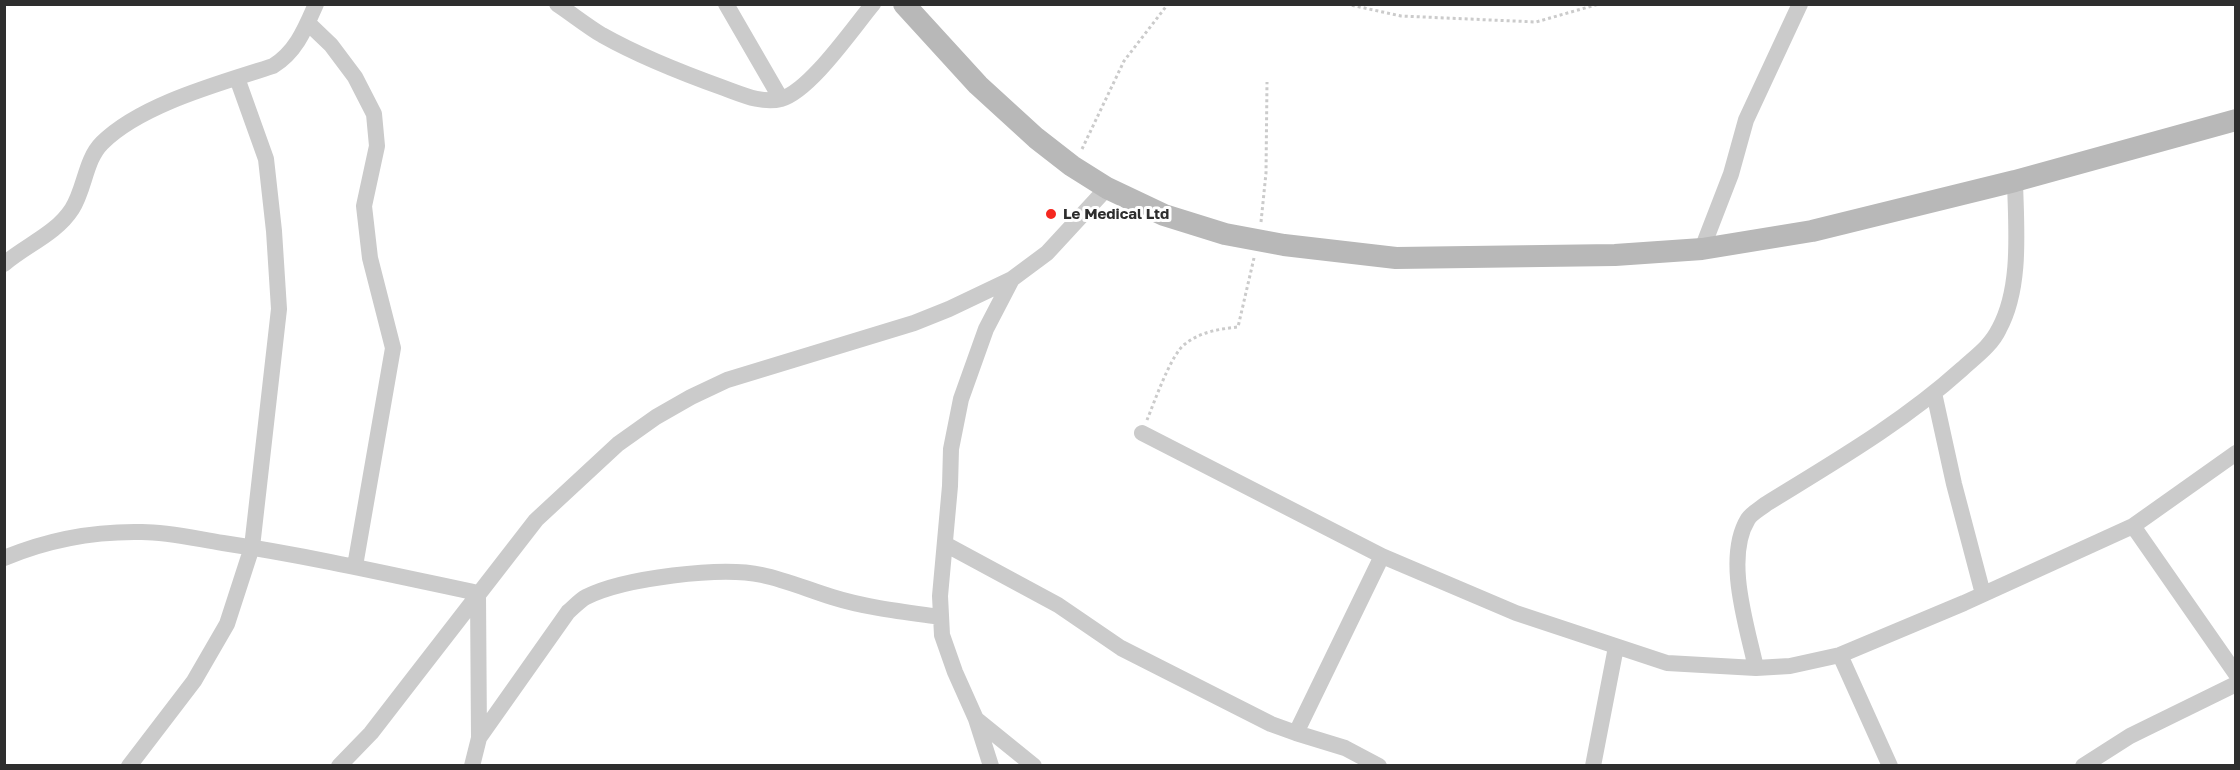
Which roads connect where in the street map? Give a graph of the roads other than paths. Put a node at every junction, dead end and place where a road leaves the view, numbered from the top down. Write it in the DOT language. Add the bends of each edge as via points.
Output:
graph roads {
  1 [pos="316,4"];
  2 [pos="557,4"];
  3 [pos="726,4"];
  4 [pos="873,4"];
  5 [pos="904,4"];
  6 [pos="1800,4"];
  7 [pos="308,23"];
  8 [pos="237,78"];
  9 [pos="781,99"];
  10 [pos="2235,120"];
  11 [pos="2015,181"];
  12 [pos="1107,188"];
  13 [pos="1702,249"];
  14 [pos="4,264"];
  15 [pos="1012,279"];
  16 [pos="1934,393"];
  17 [pos="1142,432"];
  18 [pos="2235,453"];
  19 [pos="2133,526"];
  20 [pos="945,544"];
  21 [pos="252,547"];
  22 [pos="1382,556"];
  23 [pos="4,558"];
  24 [pos="355,566"];
  25 [pos="478,593"];
  26 [pos="1983,594"];
  27 [pos="941,617"];
  28 [pos="1616,646"];
  29 [pos="1840,655"];
  30 [pos="1756,668"];
  31 [pos="2235,674"];
  32 [pos="2235,684"];
  33 [pos="976,719"];
  34 [pos="1296,733"];
  35 [pos="479,738"];
  36 [pos="129,765"];
  37 [pos="339,765"];
  38 [pos="472,765"];
  39 [pos="991,765"];
  40 [pos="1034,765"];
  41 [pos="1379,765"];
  42 [pos="1593,765"];
  43 [pos="1890,765"];
  44 [pos="2083,765"];
  1 -- 7 [label="street"];
  2 -- 9 [label="street" via="603,35 676,71 755,98"];
  3 -- 9 [label="street"];
  4 -- 9 [label="street" via="810,79"];
  5 -- 12 [label="main road" via="978,85 1036,138"];
  6 -- 13 [label="street" via="1746,120 1731,174"];
  7 -- 8 [label="street" via="285,58"];
  7 -- 24 [label="street" via="355,77 374,114 377,146 364,206 370,258 393,348"];
  8 -- 14 [label="street" via="152,110 113,134 93,155 72,209 50,231"];
  8 -- 21 [label="street" via="266,159 279,309"];
  10 -- 11 [label="main road"];
  11 -- 13 [label="main road" via="1812,231"];
  11 -- 16 [label="street" via="2016,262 2008,307 1999,330 1986,347"];
  12 -- 13 [label="main road" via="1164,215 1225,234 1396,258 1615,255"];
  12 -- 15 [label="street" via="1047,253"];
  15 -- 20 [label="street" via="986,329 961,399 951,449"];
  15 -- 25 [label="street" via="914,323 727,380 664,412 618,444 536,520"];
  16 -- 26 [label="street"];
  16 -- 30 [label="street" via="1888,428 1749,517 1740,537 1738,587"];
  17 -- 22 [label="street"];
  18 -- 19 [label="street"];
  19 -- 26 [label="street"];
  19 -- 31 [label="street"];
  20 -- 27 [label="street"];
  20 -- 34 [label="street" via="1058,605 1121,648"];
  21 -- 23 [label="street" via="143,532 83,535"];
  21 -- 24 [label="street"];
  21 -- 36 [label="street" via="227,624 194,681"];
  22 -- 28 [label="street" via="1516,613"];
  22 -- 34 [label="street"];
  24 -- 25 [label="street"];
  25 -- 35 [label="street"];
  25 -- 37 [label="street" via="405,690"];
  26 -- 29 [label="street"];
  27 -- 33 [label="street" via="951,663"];
  27 -- 35 [label="street" via="874,607 762,575 724,571 641,581 605,590 584,598 568,612"];
  28 -- 30 [label="street" via="1667,663"];
  28 -- 42 [label="street"];
  29 -- 30 [label="street" via="1790,666"];
  29 -- 43 [label="street"];
  32 -- 44 [label="street" via="2130,736"];
  33 -- 39 [label="street"];
  33 -- 40 [label="street"];
  34 -- 41 [label="street" via="1345,748"];
  35 -- 38 [label="street"];
}
